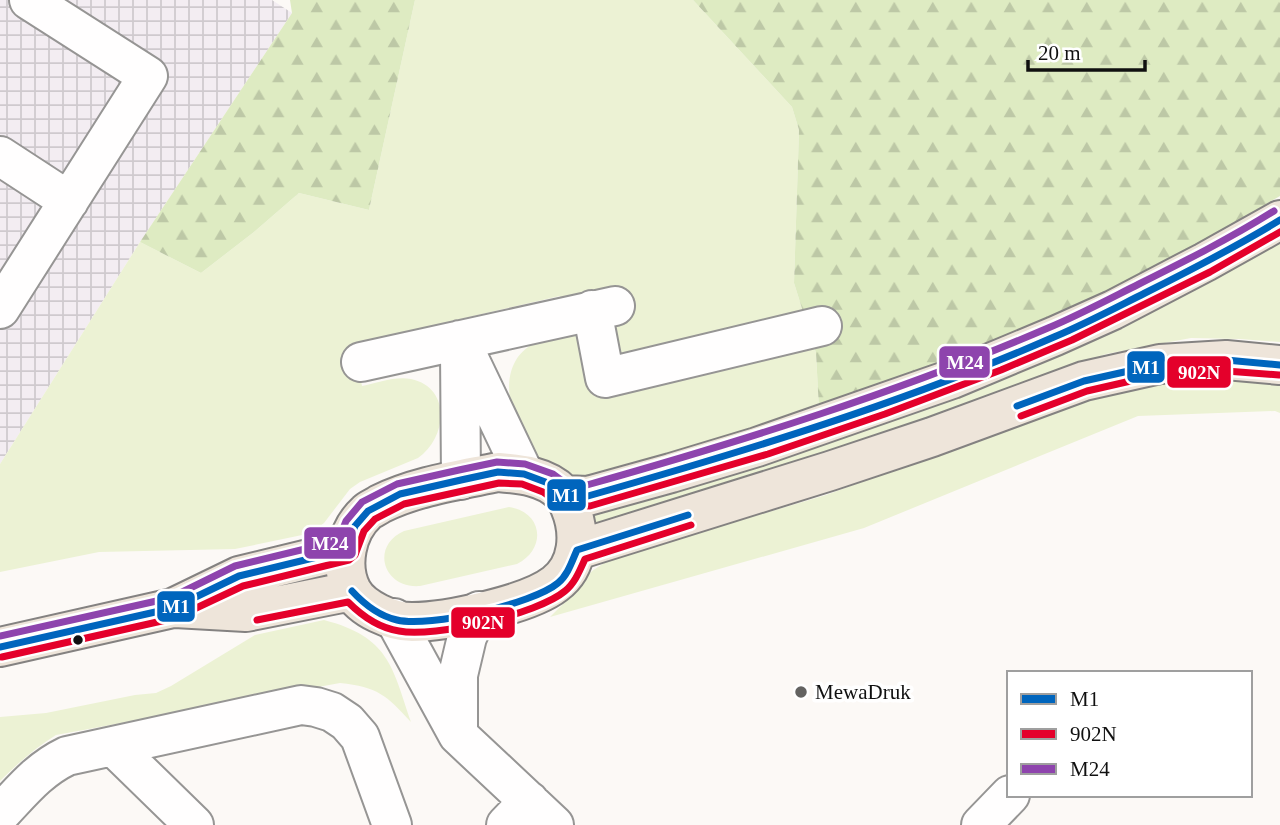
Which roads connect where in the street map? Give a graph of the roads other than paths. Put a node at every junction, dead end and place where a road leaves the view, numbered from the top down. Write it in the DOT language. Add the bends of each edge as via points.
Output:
graph roads {
  1 [pos="29,0"];
  2 [pos="0,156"];
  3 [pos="69,201"];
  4 [pos="1280,220"];
  5 [pos="0,309"];
  6 [pos="822,326"];
  7 [pos="460,340"];
  8 [pos="361,362"];
  9 [pos="1280,365"];
  10 [pos="524,474"];
  11 [pos="461,480"];
  12 [pos="564,495"];
  13 [pos="346,550"];
  14 [pos="577,550"];
  15 [pos="352,591"];
  16 [pos="173,608"];
  17 [pos="479,611"];
  18 [pos="394,618"];
  19 [pos="0,648"];
  20 [pos="458,735"];
  21 [pos="113,746"];
  22 [pos="1008,797"];
  23 [pos="0,814"];
  24 [pos="530,817"];
  25 [pos="194,825"];
  26 [pos="392,825"];
  27 [pos="981,825"];
  1 -- 3 [label="lane" via="148,76"];
  2 -- 3 [label="lane"];
  3 -- 5 [label="lane"];
  4 -- 12 [label="main road" via="1113,310 952,379 695,466 588,496"];
  6 -- 7 [label="lane" via="605,378 603,308"];
  7 -- 8 [label="lane"];
  7 -- 10 [label="lane"];
  7 -- 11 [label="lane"];
  9 -- 14 [label="main road" via="1226,360 1160,364 1084,381 893,450"];
  10 -- 11 [label="main road" via="498,472"];
  10 -- 12 [label="main road" via="548,482"];
  11 -- 13 [label="main road" via="400,494 368,511 355,526"];
  12 -- 14 [label="main road" via="576,526"];
  13 -- 15 [label="main road"];
  13 -- 16 [label="main road" via="239,576"];
  14 -- 17 [label="main road" via="569,569 547,590"];
  15 -- 16 [label="main road" via="246,612"];
  15 -- 18 [label="main road" via="365,605"];
  16 -- 19 [label="main road"];
  17 -- 18 [label="main road" via="423,622"];
  17 -- 20 [label="lane" via="458,675"];
  18 -- 20 [label="lane"];
  20 -- 24 [label="lane"];
  21 -- 23 [label="lane" via="50,764"];
  21 -- 25 [label="lane"];
  21 -- 26 [label="lane" via="301,705 316,706 347,722 360,737"];
  22 -- 27 [label="lane"];
}
